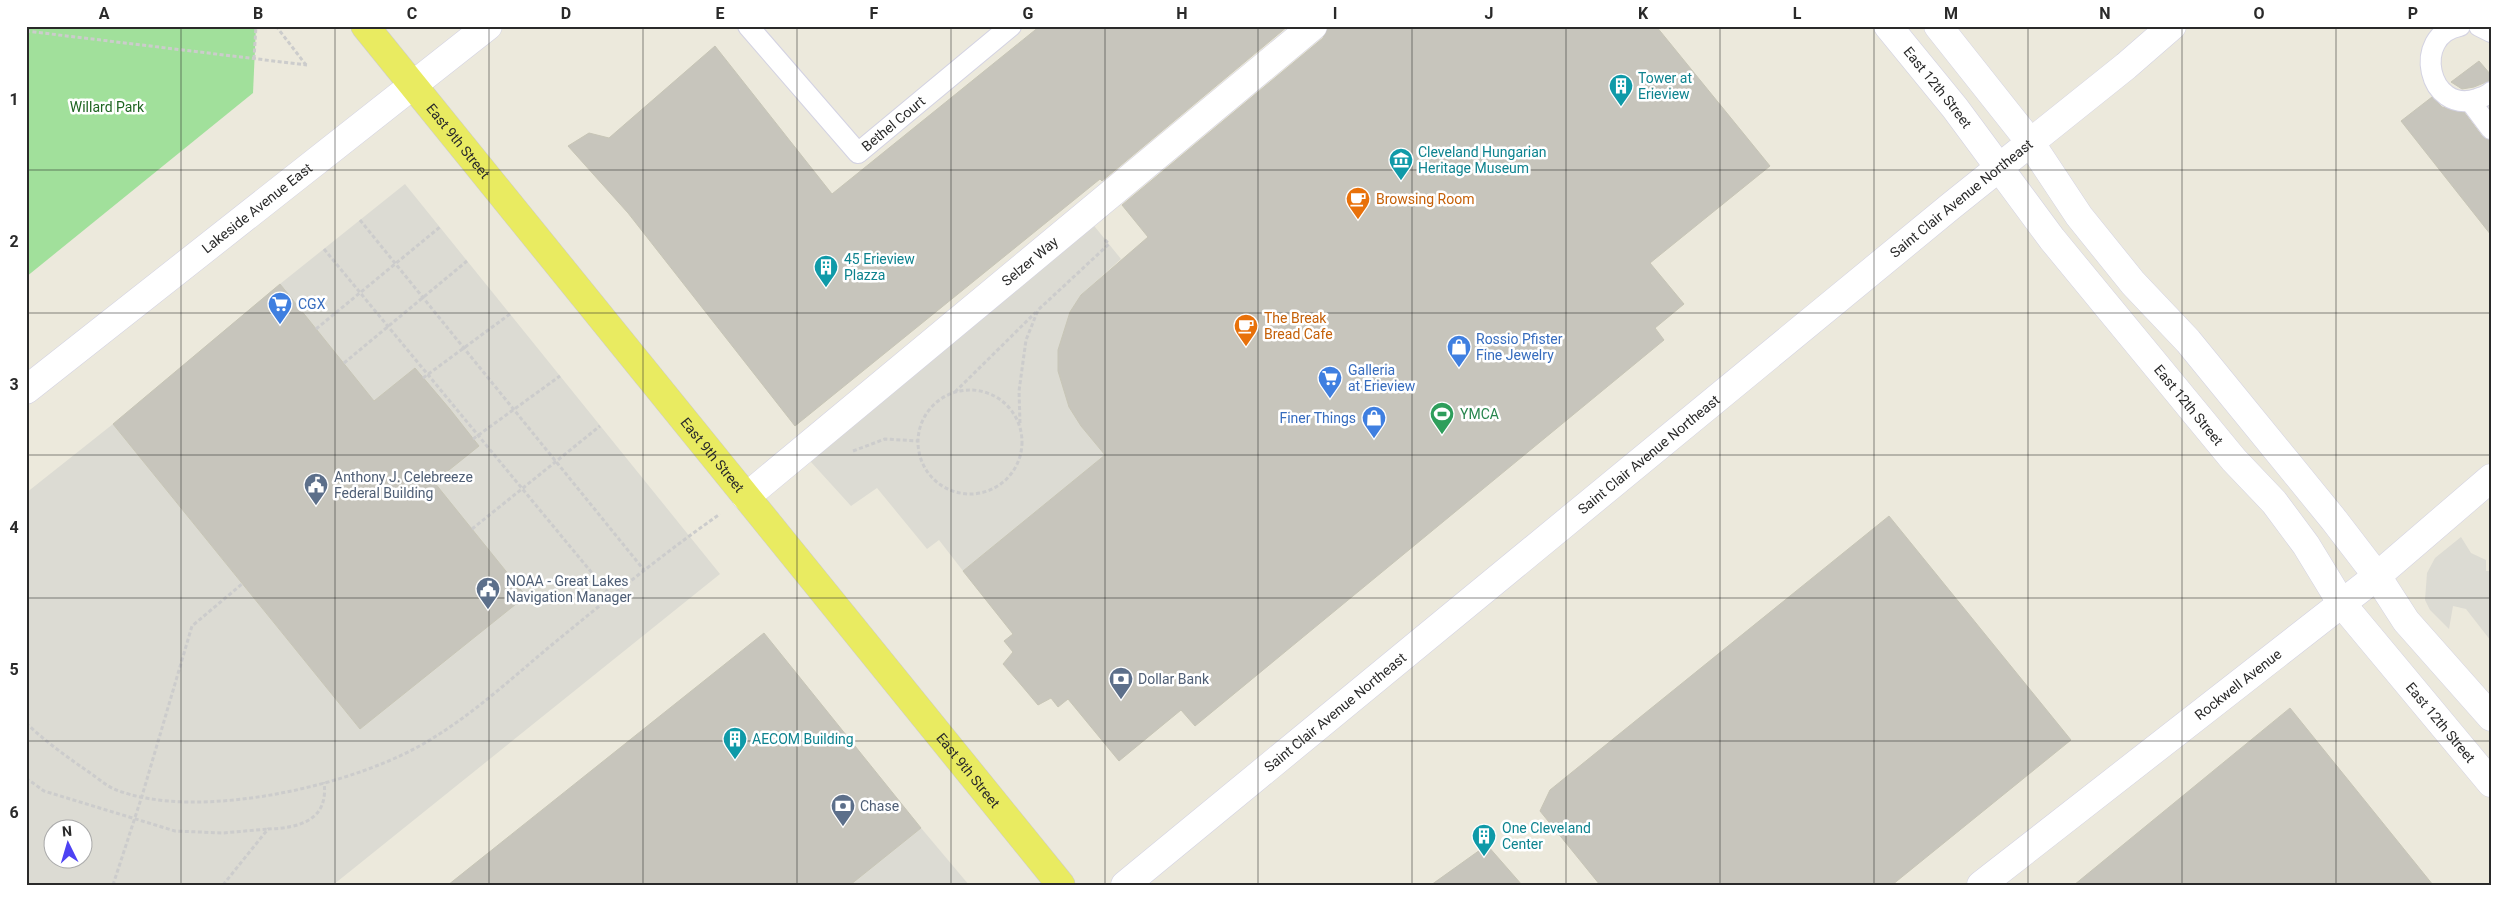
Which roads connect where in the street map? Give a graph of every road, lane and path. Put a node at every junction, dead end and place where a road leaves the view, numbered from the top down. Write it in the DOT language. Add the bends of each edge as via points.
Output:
graph roads {
  1 [pos="256,26"];
  2 [pos="276,26"];
  3 [pos="365,26"];
  4 [pos="488,26"];
  5 [pos="748,26"];
  6 [pos="1011,26"];
  7 [pos="1313,26"];
  8 [pos="1888,26"];
  9 [pos="1938,26"];
  10 [pos="2172,26"];
  11 [pos="2460,26"];
  12 [pos="2479,26"];
  13 [pos="26,32"];
  14 [pos="2491,32"];
  15 [pos="254,58"];
  16 [pos="414,86"];
  17 [pos="2491,92"];
  18 [pos="2470,101"];
  19 [pos="2491,130"];
  20 [pos="2030,142"];
  21 [pos="1999,168"];
  22 [pos="1086,214"];
  23 [pos="360,220"];
  24 [pos="440,227"];
  25 [pos="324,249"];
  26 [pos="467,261"];
  27 [pos="395,263"];
  28 [pos="360,292"];
  29 [pos="423,298"];
  30 [pos="1038,310"];
  31 [pos="510,314"];
  32 [pos="388,326"];
  33 [pos="316,329"];
  34 [pos="464,348"];
  35 [pos="344,363"];
  36 [pos="428,374"];
  37 [pos="560,376"];
  38 [pos="423,378"];
  39 [pos="26,390"];
  40 [pos="955,392"];
  41 [pos="514,409"];
  42 [pos="600,426"];
  43 [pos="1020,426"];
  44 [pos="478,435"];
  45 [pos="473,439"];
  46 [pos="918,441"];
  47 [pos="848,453"];
  48 [pos="556,461"];
  49 [pos="2491,478"];
  50 [pos="522,489"];
  51 [pos="746,497"];
  52 [pos="472,529"];
  53 [pos="644,570"];
  54 [pos="2378,576"];
  55 [pos="242,584"];
  56 [pos="611,596"];
  57 [pos="2342,604"];
  58 [pos="2491,718"];
  59 [pos="26,724"];
  60 [pos="26,778"];
  61 [pos="324,782"];
  62 [pos="2491,783"];
  63 [pos="142,796"];
  64 [pos="134,818"];
  65 [pos="268,829"];
  66 [pos="113,885"];
  67 [pos="223,885"];
  68 [pos="1062,885"];
  69 [pos="1125,885"];
  70 [pos="1981,885"];
  1 -- 15 [label="path"];
  2 -- 15 [label="path" via="307,65"];
  3 -- 16 [label="main road, East 9th Street"];
  4 -- 16 [label="main road, Lakeside Avenue East"];
  5 -- 6 [label="lane, Bethel Court" via="858,153"];
  7 -- 22 [label="main road, Selzer Way"];
  8 -- 21 [label="main road, East 12th Street"];
  9 -- 20 [label="main road"];
  10 -- 20 [label="main road, Saint Clair Avenue Northeast"];
  11 -- 18 [label="lane" via="2444,33 2435,43 2430,69 2440,91 2454,99"];
  12 -- 14 [label="lane"];
  13 -- 15 [label="path"];
  16 -- 39 [label="main road, Lakeside Avenue East"];
  16 -- 51 [label="main road, East 9th Street"];
  17 -- 18 [label="lane"];
  18 -- 19 [label="lane"];
  20 -- 21 [label="main road, Saint Clair Avenue Northeast"];
  20 -- 54 [label="main road" via="2085,224 2133,283 2188,341"];
  21 -- 57 [label="main road, East 12th Street" via="2058,246 2234,460 2274,502 2306,545"];
  21 -- 69 [label="main road, Saint Clair Avenue Northeast"];
  22 -- 30 [label="path" via="1109,244"];
  22 -- 51 [label="main road, Selzer Way"];
  23 -- 27 [label="path"];
  24 -- 27 [label="path"];
  25 -- 28 [label="path"];
  26 -- 29 [label="path"];
  27 -- 28 [label="path"];
  27 -- 29 [label="path"];
  28 -- 32 [label="path"];
  28 -- 33 [label="path"];
  29 -- 32 [label="path"];
  29 -- 34 [label="path"];
  30 -- 40 [label="path"];
  30 -- 43 [label="path" via="1026,340 1019,391"];
  31 -- 34 [label="path"];
  32 -- 35 [label="path"];
  32 -- 36 [label="path"];
  34 -- 36 [label="path"];
  34 -- 41 [label="path"];
  36 -- 38 [label="path"];
  36 -- 44 [label="path"];
  37 -- 41 [label="path"];
  40 -- 43 [label="path" via="971,390 994,396 1013,411"];
  40 -- 46 [label="path" via="928,410 920,425"];
  41 -- 44 [label="path"];
  41 -- 48 [label="path"];
  42 -- 48 [label="path"];
  43 -- 46 [label="path" via="1023,444 1019,462 1009,478 995,489 978,494 959,494 942,487 928,475 920,458"];
  44 -- 45 [label="path"];
  44 -- 50 [label="path"];
  46 -- 47 [label="path" via="886,439"];
  48 -- 50 [label="path"];
  48 -- 53 [label="path"];
  49 -- 54 [label="main road, Rockwell Avenue"];
  50 -- 52 [label="path"];
  50 -- 56 [label="path"];
  51 -- 53 [label="path"];
  51 -- 68 [label="main road, East 9th Street"];
  53 -- 56 [label="path"];
  54 -- 57 [label="main road, Rockwell Avenue"];
  54 -- 58 [label="main road" via="2406,621"];
  55 -- 63 [label="path" via="192,626"];
  56 -- 61 [label="path" via="497,691 433,739 372,768"];
  57 -- 62 [label="main road, East 12th Street"];
  57 -- 70 [label="main road, Rockwell Avenue"];
  59 -- 63 [label="path" via="64,756 113,788"];
  60 -- 64 [label="path" via="44,791"];
  61 -- 63 [label="path" via="225,802"];
  61 -- 65 [label="path" via="325,800 311,819 288,828"];
  63 -- 64 [label="path"];
  64 -- 65 [label="path" via="189,833"];
  64 -- 66 [label="path"];
  65 -- 67 [label="path"];
}
